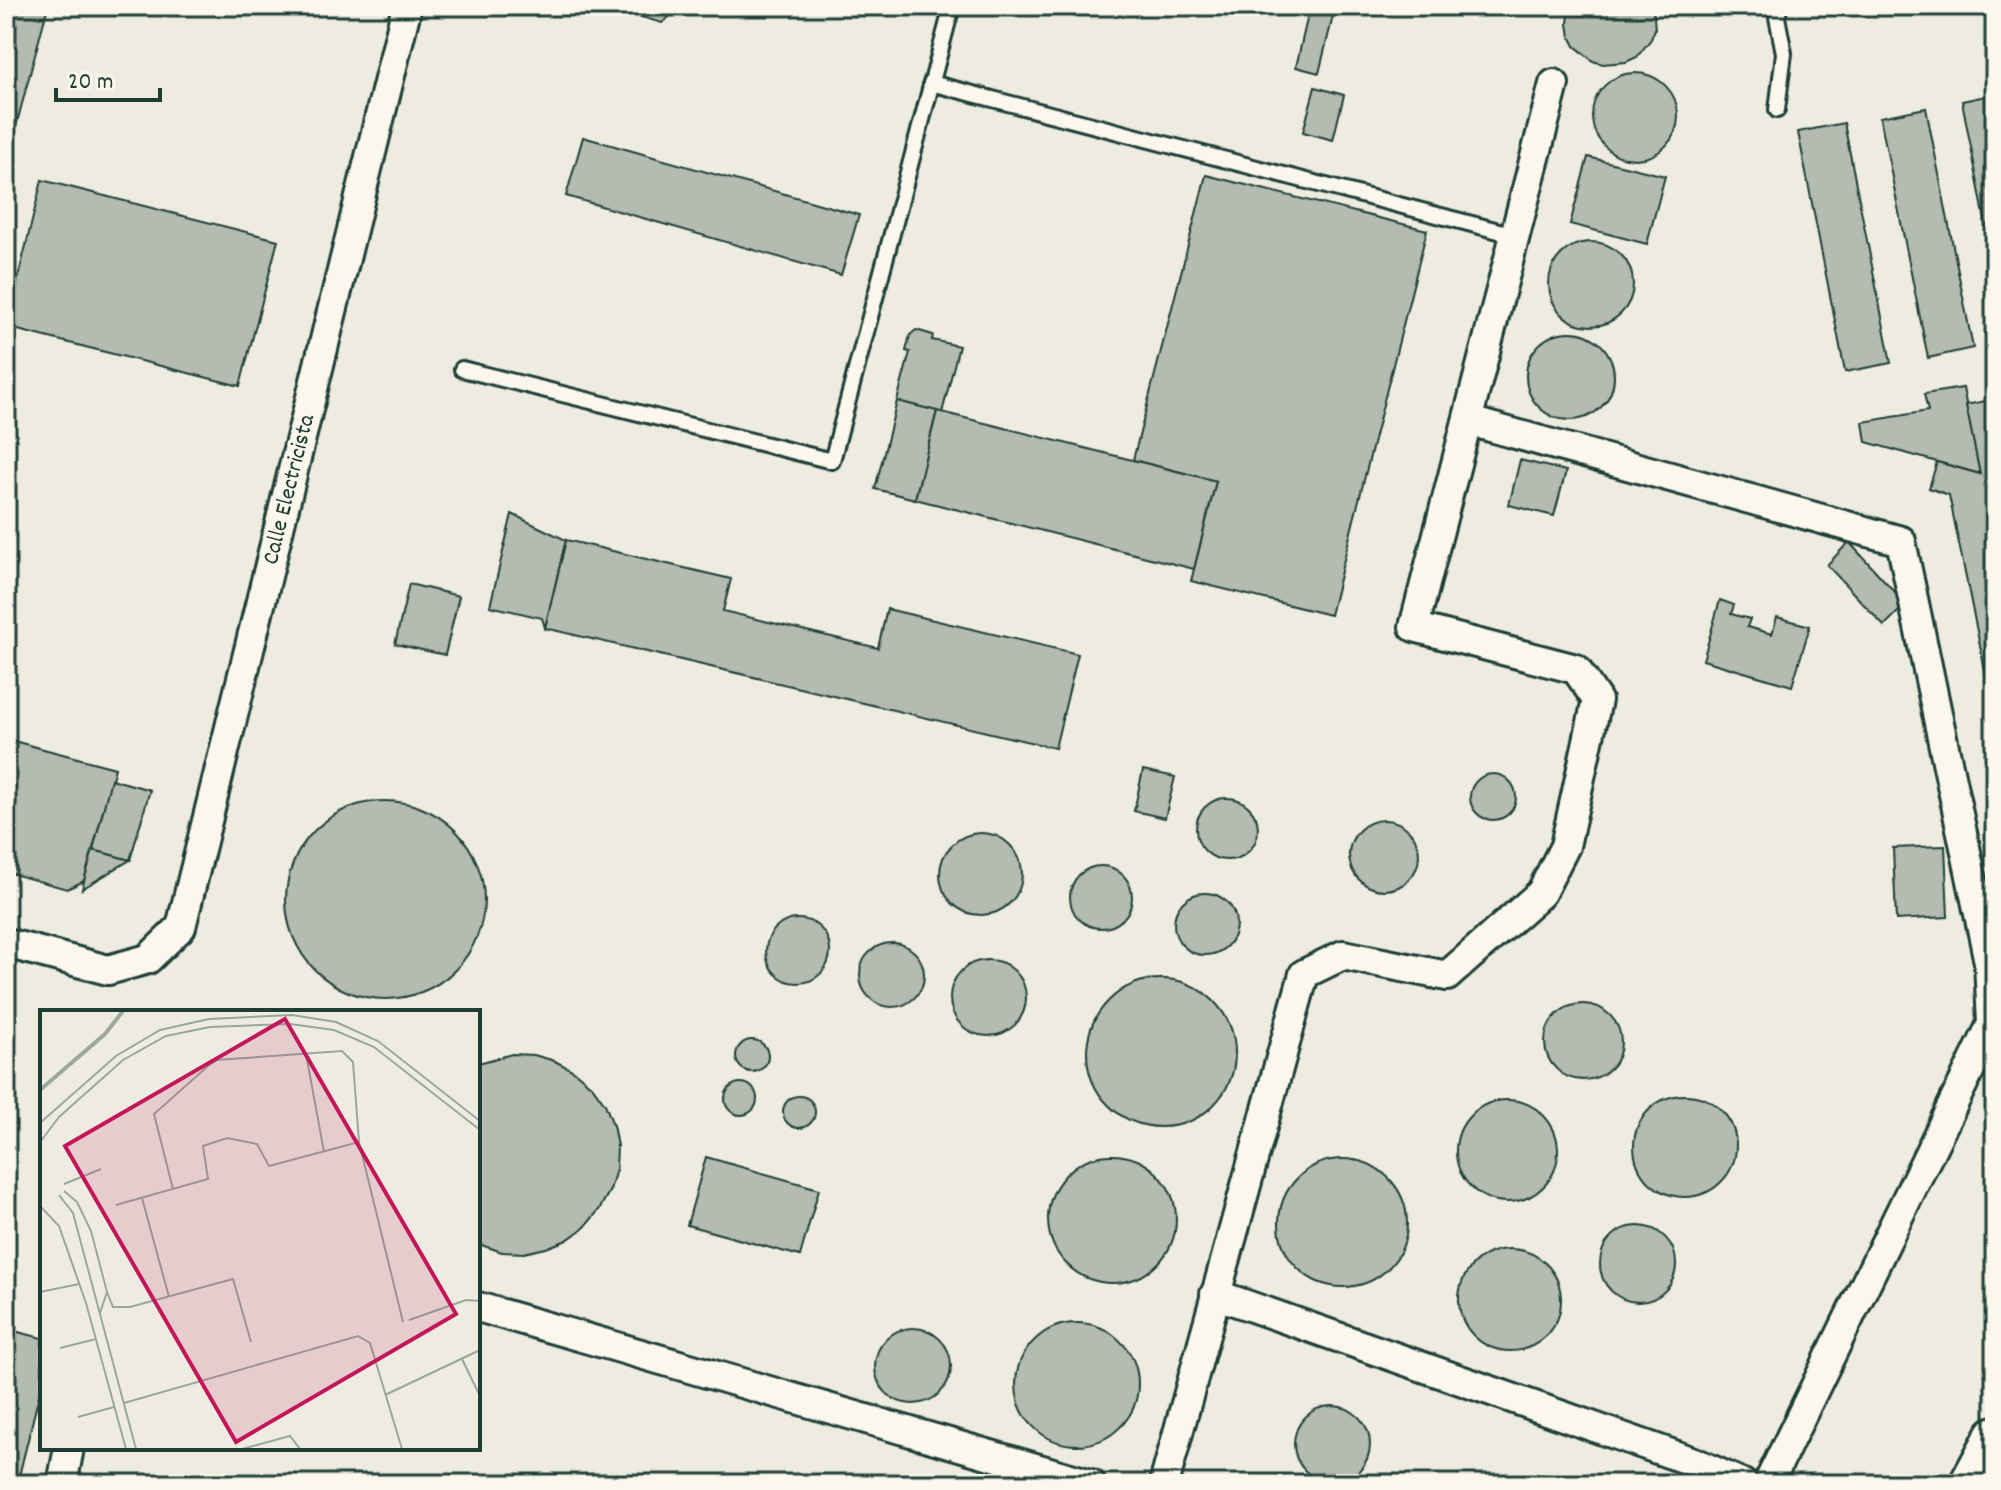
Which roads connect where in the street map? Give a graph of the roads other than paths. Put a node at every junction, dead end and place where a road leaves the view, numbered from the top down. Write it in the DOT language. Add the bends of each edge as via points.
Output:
graph roads {
  1 [pos="407,6"];
  2 [pos="952,6"];
  3 [pos="1780,6"];
  4 [pos="931,83"];
  5 [pos="1554,84"];
  6 [pos="1777,110"];
  7 [pos="1514,235"];
  8 [pos="462,369"];
  9 [pos="1469,421"];
  10 [pos="6,943"];
  11 [pos="1215,1294"];
  12 [pos="480,1308"];
  13 [pos="1995,1436"];
  14 [pos="69,1450"];
  15 [pos="62,1484"];
  16 [pos="1091,1484"];
  17 [pos="1164,1484"];
  18 [pos="1743,1484"];
  19 [pos="1768,1484"];
  20 [pos="1969,1484"];
  1 -- 10 [label="street, Calle Electricista" via="181,927 148,959 108,970"];
  2 -- 4 [label="lane"];
  3 -- 6 [label="lane" via="1784,53"];
  4 -- 7 [label="lane"];
  4 -- 8 [label="lane" via="832,461"];
  5 -- 7 [label="street"];
  7 -- 9 [label="street"];
  9 -- 11 [label="street" via="1414,627 1576,669 1597,700 1565,846 1541,893 1447,976 1343,955 1304,974"];
  9 -- 19 [label="street" via="1901,541 1989,962 1992,1024"];
  11 -- 17 [label="street"];
  11 -- 18 [label="street" via="1694,1462"];
  12 -- 16 [label="street"];
  13 -- 20 [label="street"];
  14 -- 15 [label="street"];
}
